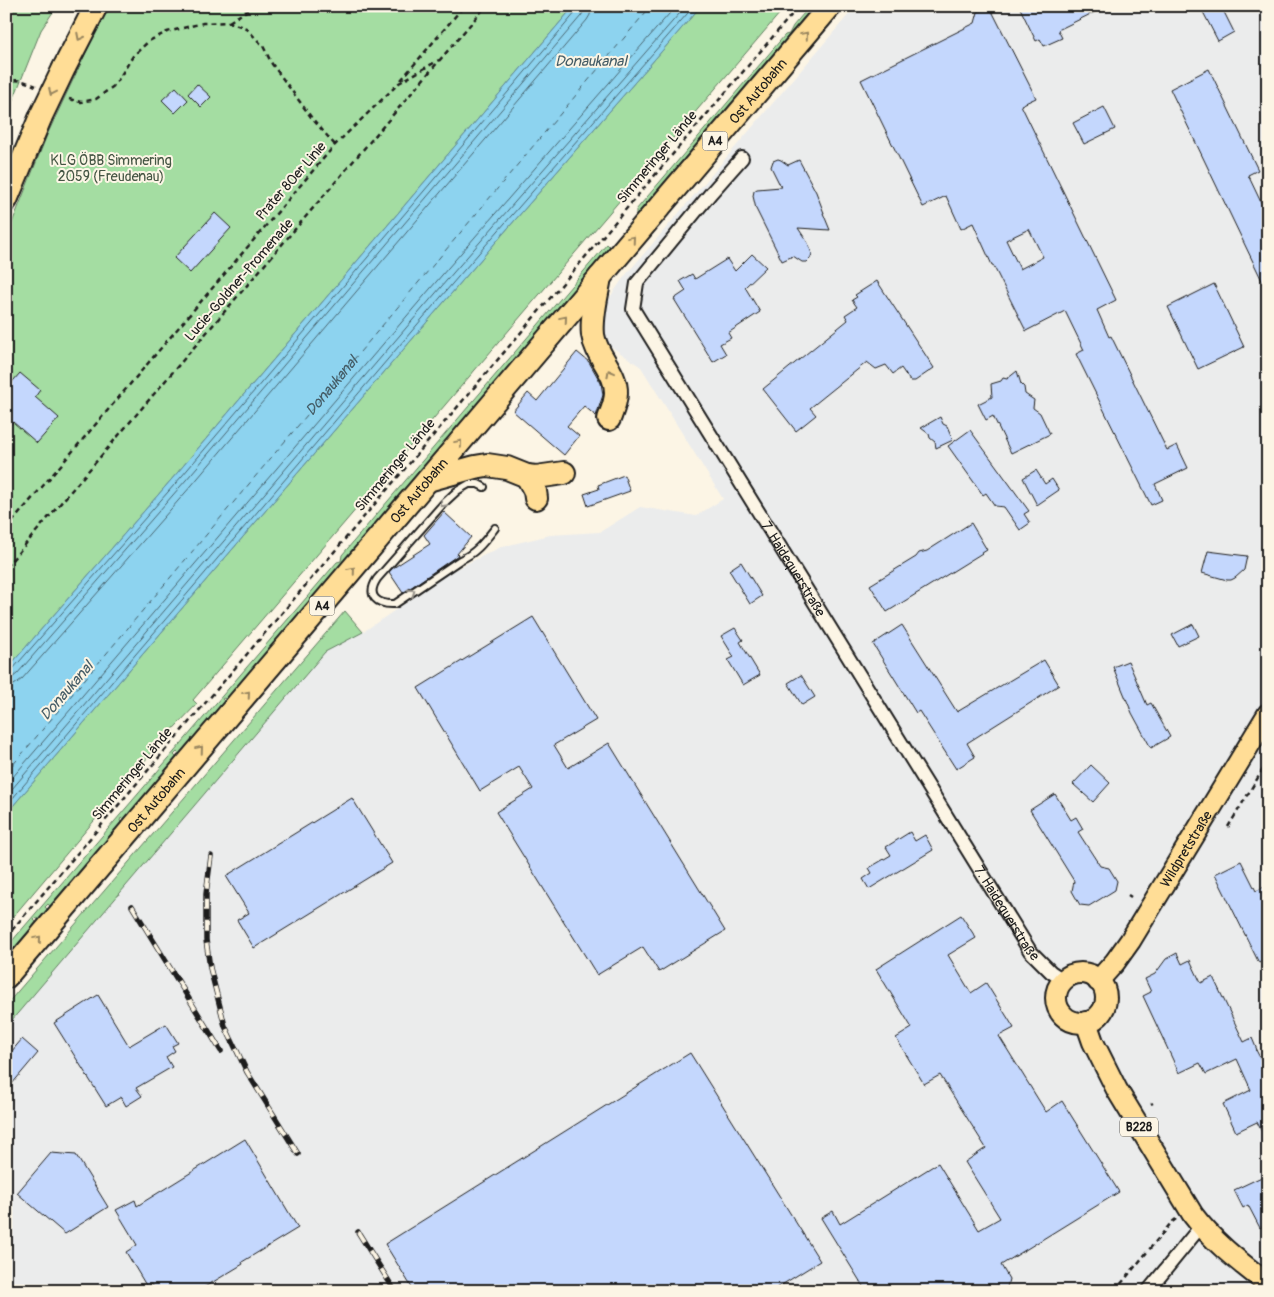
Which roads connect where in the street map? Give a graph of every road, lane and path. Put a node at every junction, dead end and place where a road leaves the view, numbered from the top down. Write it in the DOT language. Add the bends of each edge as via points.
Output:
graph roads {
  1 [pos="96,6"];
  2 [pos="254,6"];
  3 [pos="464,6"];
  4 [pos="486,6"];
  5 [pos="799,6"];
  6 [pos="830,6"];
  7 [pos="229,22"];
  8 [pos="442,58"];
  9 [pos="6,83"];
  10 [pos="399,83"];
  11 [pos="42,88"];
  12 [pos="68,99"];
  13 [pos="335,145"];
  14 [pos="742,158"];
  15 [pos="6,200"];
  16 [pos="600,276"];
  17 [pos="609,419"];
  18 [pos="564,473"];
  19 [pos="527,476"];
  20 [pos="428,480"];
  21 [pos="484,486"];
  22 [pos="536,498"];
  23 [pos="495,528"];
  24 [pos="6,529"];
  25 [pos="6,567"];
  26 [pos="1268,714"];
  27 [pos="1268,761"];
  28 [pos="1228,828"];
  29 [pos="6,937"];
  30 [pos="6,977"];
  31 [pos="1063,980"];
  32 [pos="1098,981"];
  33 [pos="1086,1022"];
  34 [pos="1188,1208"];
  35 [pos="1201,1226"];
  36 [pos="1268,1284"];
  37 [pos="1115,1291"];
  38 [pos="1148,1291"];
  1 -- 15 [label="highway, one-way, bridge" via="41,116"];
  2 -- 7 [label="path"];
  3 -- 10 [label="path"];
  4 -- 8 [label="path, Lucie-Goldner-Promenade"];
  5 -- 29 [label="path, Simmeringer Lände"];
  16 -- 6 [label="highway, Ost Autobahn / A4, one-way"];
  7 -- 12 [label="path, Prater 80er Linie" via="203,23 167,32 133,56 115,85 96,99 81,102"];
  7 -- 13 [label="path, Prater 80er Linie" via="246,28 263,46 272,64"];
  8 -- 10 [label="path"];
  8 -- 25 [label="path, Lucie-Goldner-Promenade"];
  9 -- 11 [label="path" via="18,80"];
  10 -- 13 [label="path"];
  13 -- 24 [label="path, Prater 80er Linie"];
  14 -- 31 [label="street, 7. Haidequerstraße" via="636,283 633,308 1030,951"];
  17 -- 16 [label="highway, one-way" via="617,392 614,379 599,354 593,322"];
  20 -- 16 [label="highway, Ost Autobahn / A4, one-way"];
  18 -- 19 [label="highway"];
  19 -- 20 [label="highway" via="487,465"];
  19 -- 22 [label="highway"];
  30 -- 20 [label="highway, Ost Autobahn / A4, one-way"];
  21 -- 23 [label="lane, one-way" via="469,484 443,504 378,579 373,586 374,595 379,602 395,604 470,556"];
  26 -- 32 [label="main road, Wildpretstraße" via="1130,941"];
  27 -- 28 [label="path"];
  31 -- 32 [label="main road" via="1083,973"];
  31 -- 33 [label="main road" via="1056,996 1060,1012 1075,1022"];
  32 -- 33 [label="main road" via="1103,988 1104,1007 1099,1015"];
  33 -- 34 [label="main road, B228" via="1118,1090"];
  34 -- 35 [label="main road, B228"];
  34 -- 37 [label="path" via="1171,1223"];
  35 -- 36 [label="main road, B228"];
  35 -- 38 [label="street"];
}
